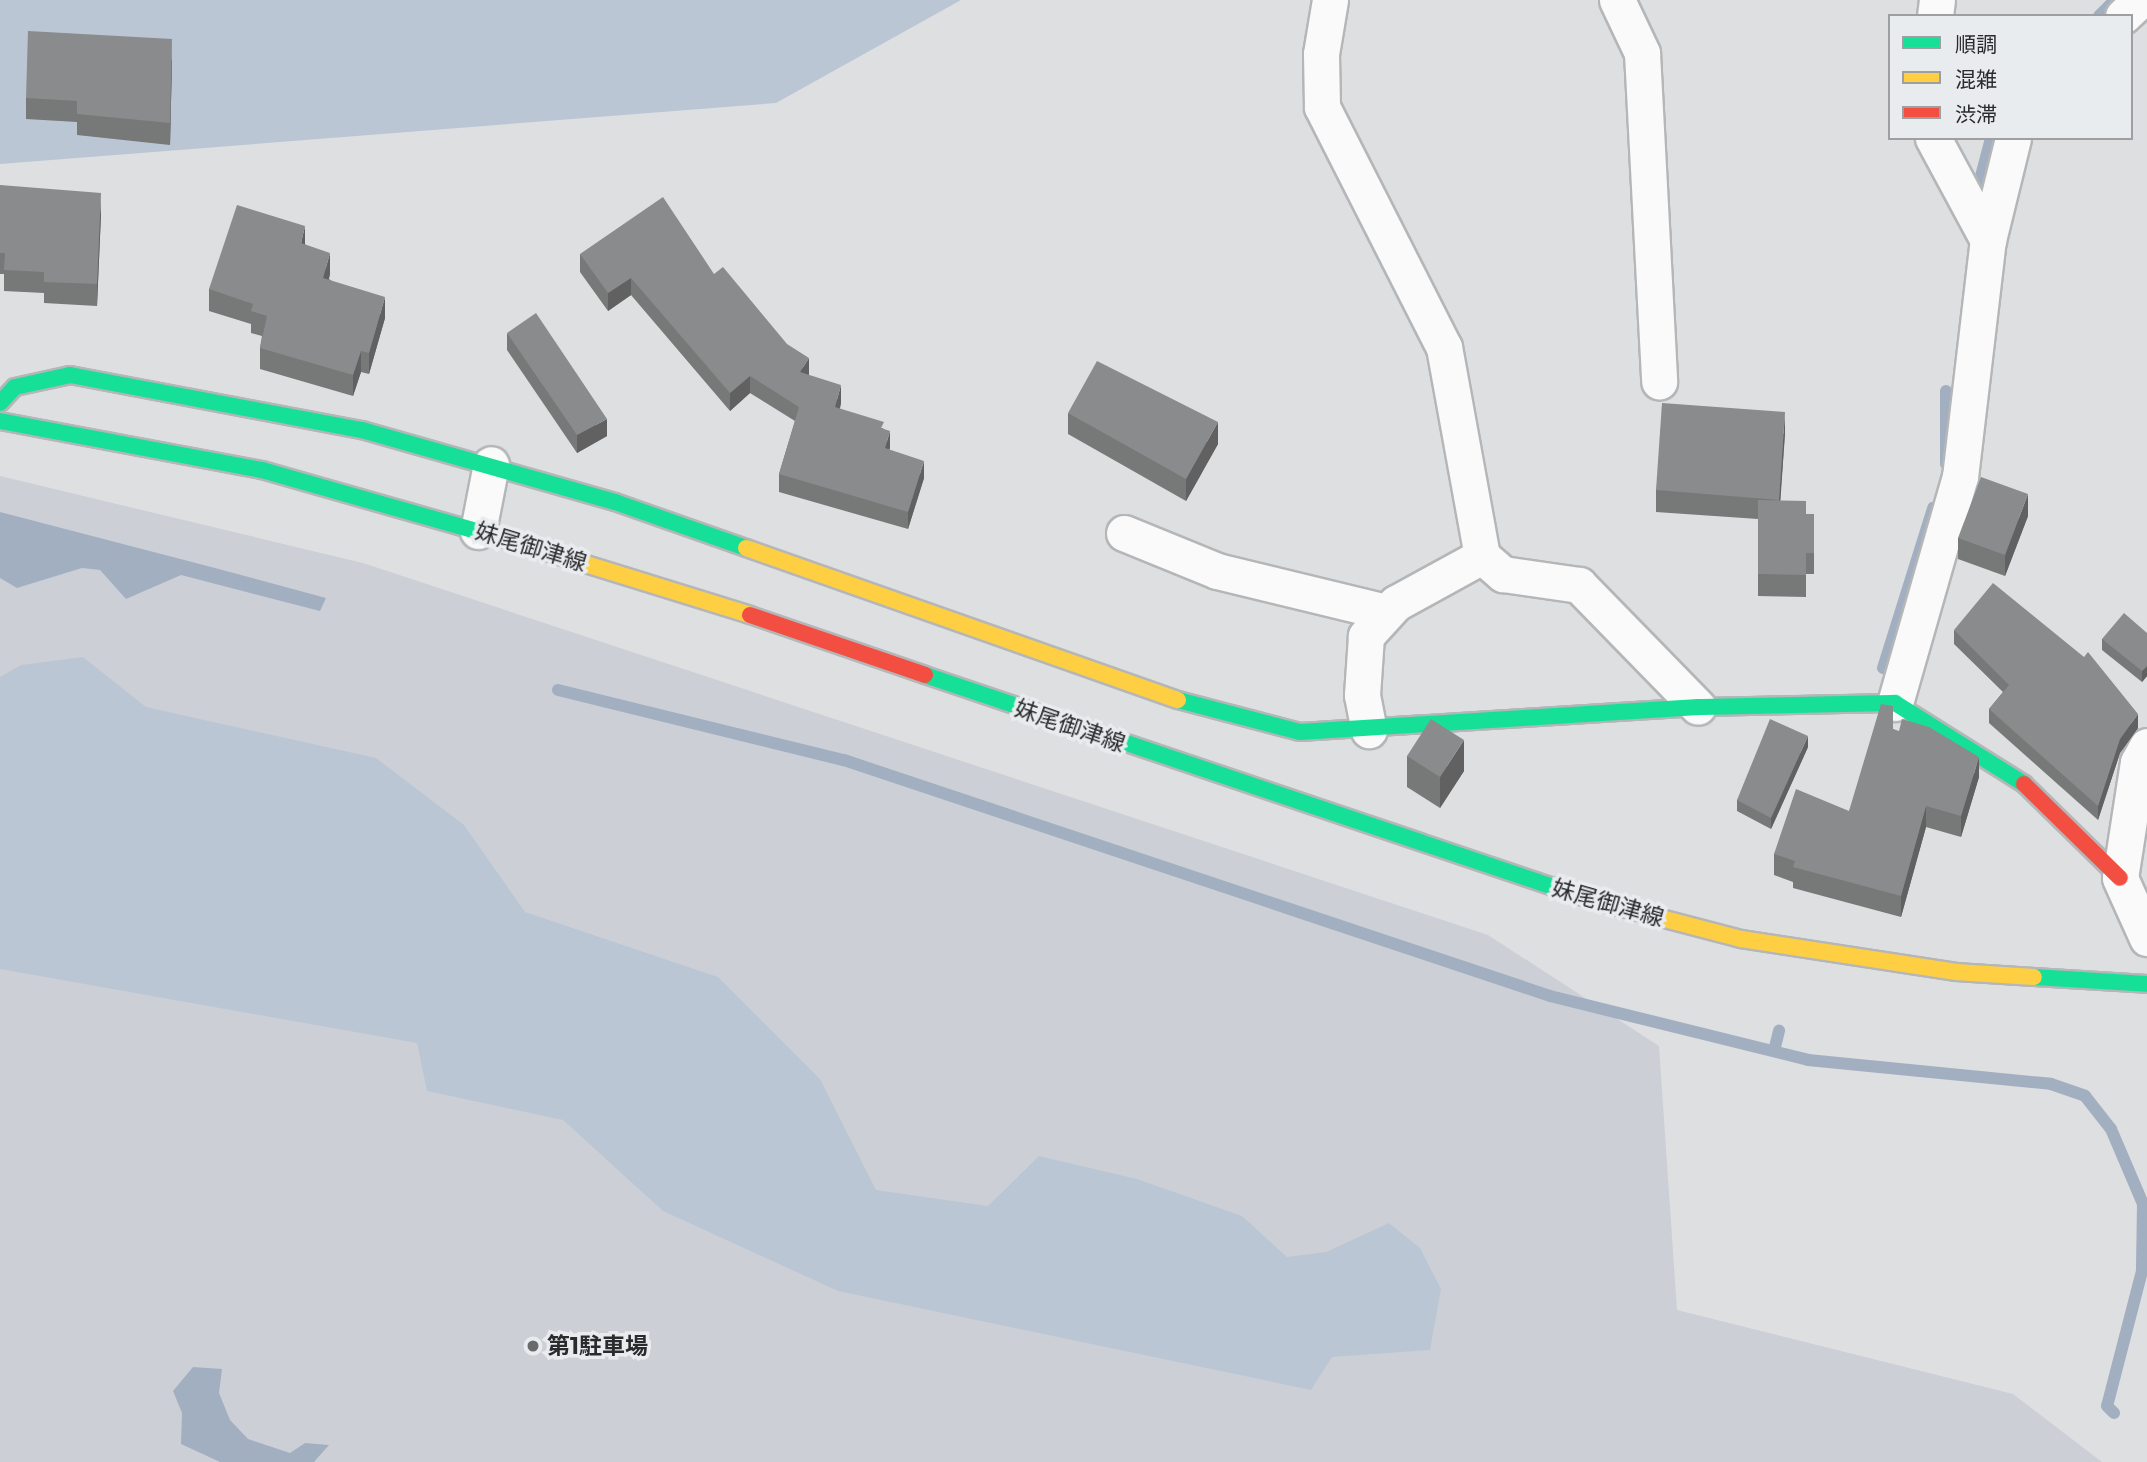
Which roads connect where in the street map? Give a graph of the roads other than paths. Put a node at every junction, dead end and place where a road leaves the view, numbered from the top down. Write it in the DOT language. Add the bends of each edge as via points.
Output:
graph roads {
  1 [pos="1330,0"];
  2 [pos="1617,0"];
  3 [pos="2140,0"];
  4 [pos="2125,14"];
  5 [pos="1934,140"];
  6 [pos="2012,140"];
  7 [pos="1987,240"];
  8 [pos="1660,382"];
  9 [pos="0,403"];
  10 [pos="0,421"];
  11 [pos="491,464"];
  12 [pos="478,531"];
  13 [pos="1124,533"];
  14 [pos="1482,556"];
  15 [pos="1387,612"];
  16 [pos="1895,703"];
  17 [pos="1698,707"];
  18 [pos="1369,730"];
  19 [pos="2147,746"];
  20 [pos="2120,878"];
  21 [pos="2147,938"];
  22 [pos="2147,984"];
  1 -- 14 [label="street" via="1321,54 1322,107 1444,347"];
  2 -- 8 [label="street" via="1642,53"];
  3 -- 4 [label="street"];
  5 -- 7 [label="street"];
  6 -- 7 [label="street"];
  7 -- 16 [label="street" via="1960,477"];
  9 -- 11 [label="street" via="15,387 71,375 362,430"];
  10 -- 12 [label="street, 妹尾御津線" via="262,470"];
  11 -- 12 [label="street"];
  11 -- 18 [label="street" via="1223,716 1300,732"];
  12 -- 22 [label="street, 妹尾御津線" via="687,594 1600,903 1741,939 1956,972"];
  13 -- 15 [label="street" via="1217,571"];
  14 -- 15 [label="street"];
  14 -- 17 [label="street" via="1503,574 1579,585"];
  15 -- 18 [label="street" via="1366,636 1362,695"];
  16 -- 17 [label="street"];
  16 -- 20 [label="street" via="2008,769"];
  17 -- 18 [label="street"];
  19 -- 20 [label="street" via="2138,762"];
  20 -- 21 [label="street"];
}
